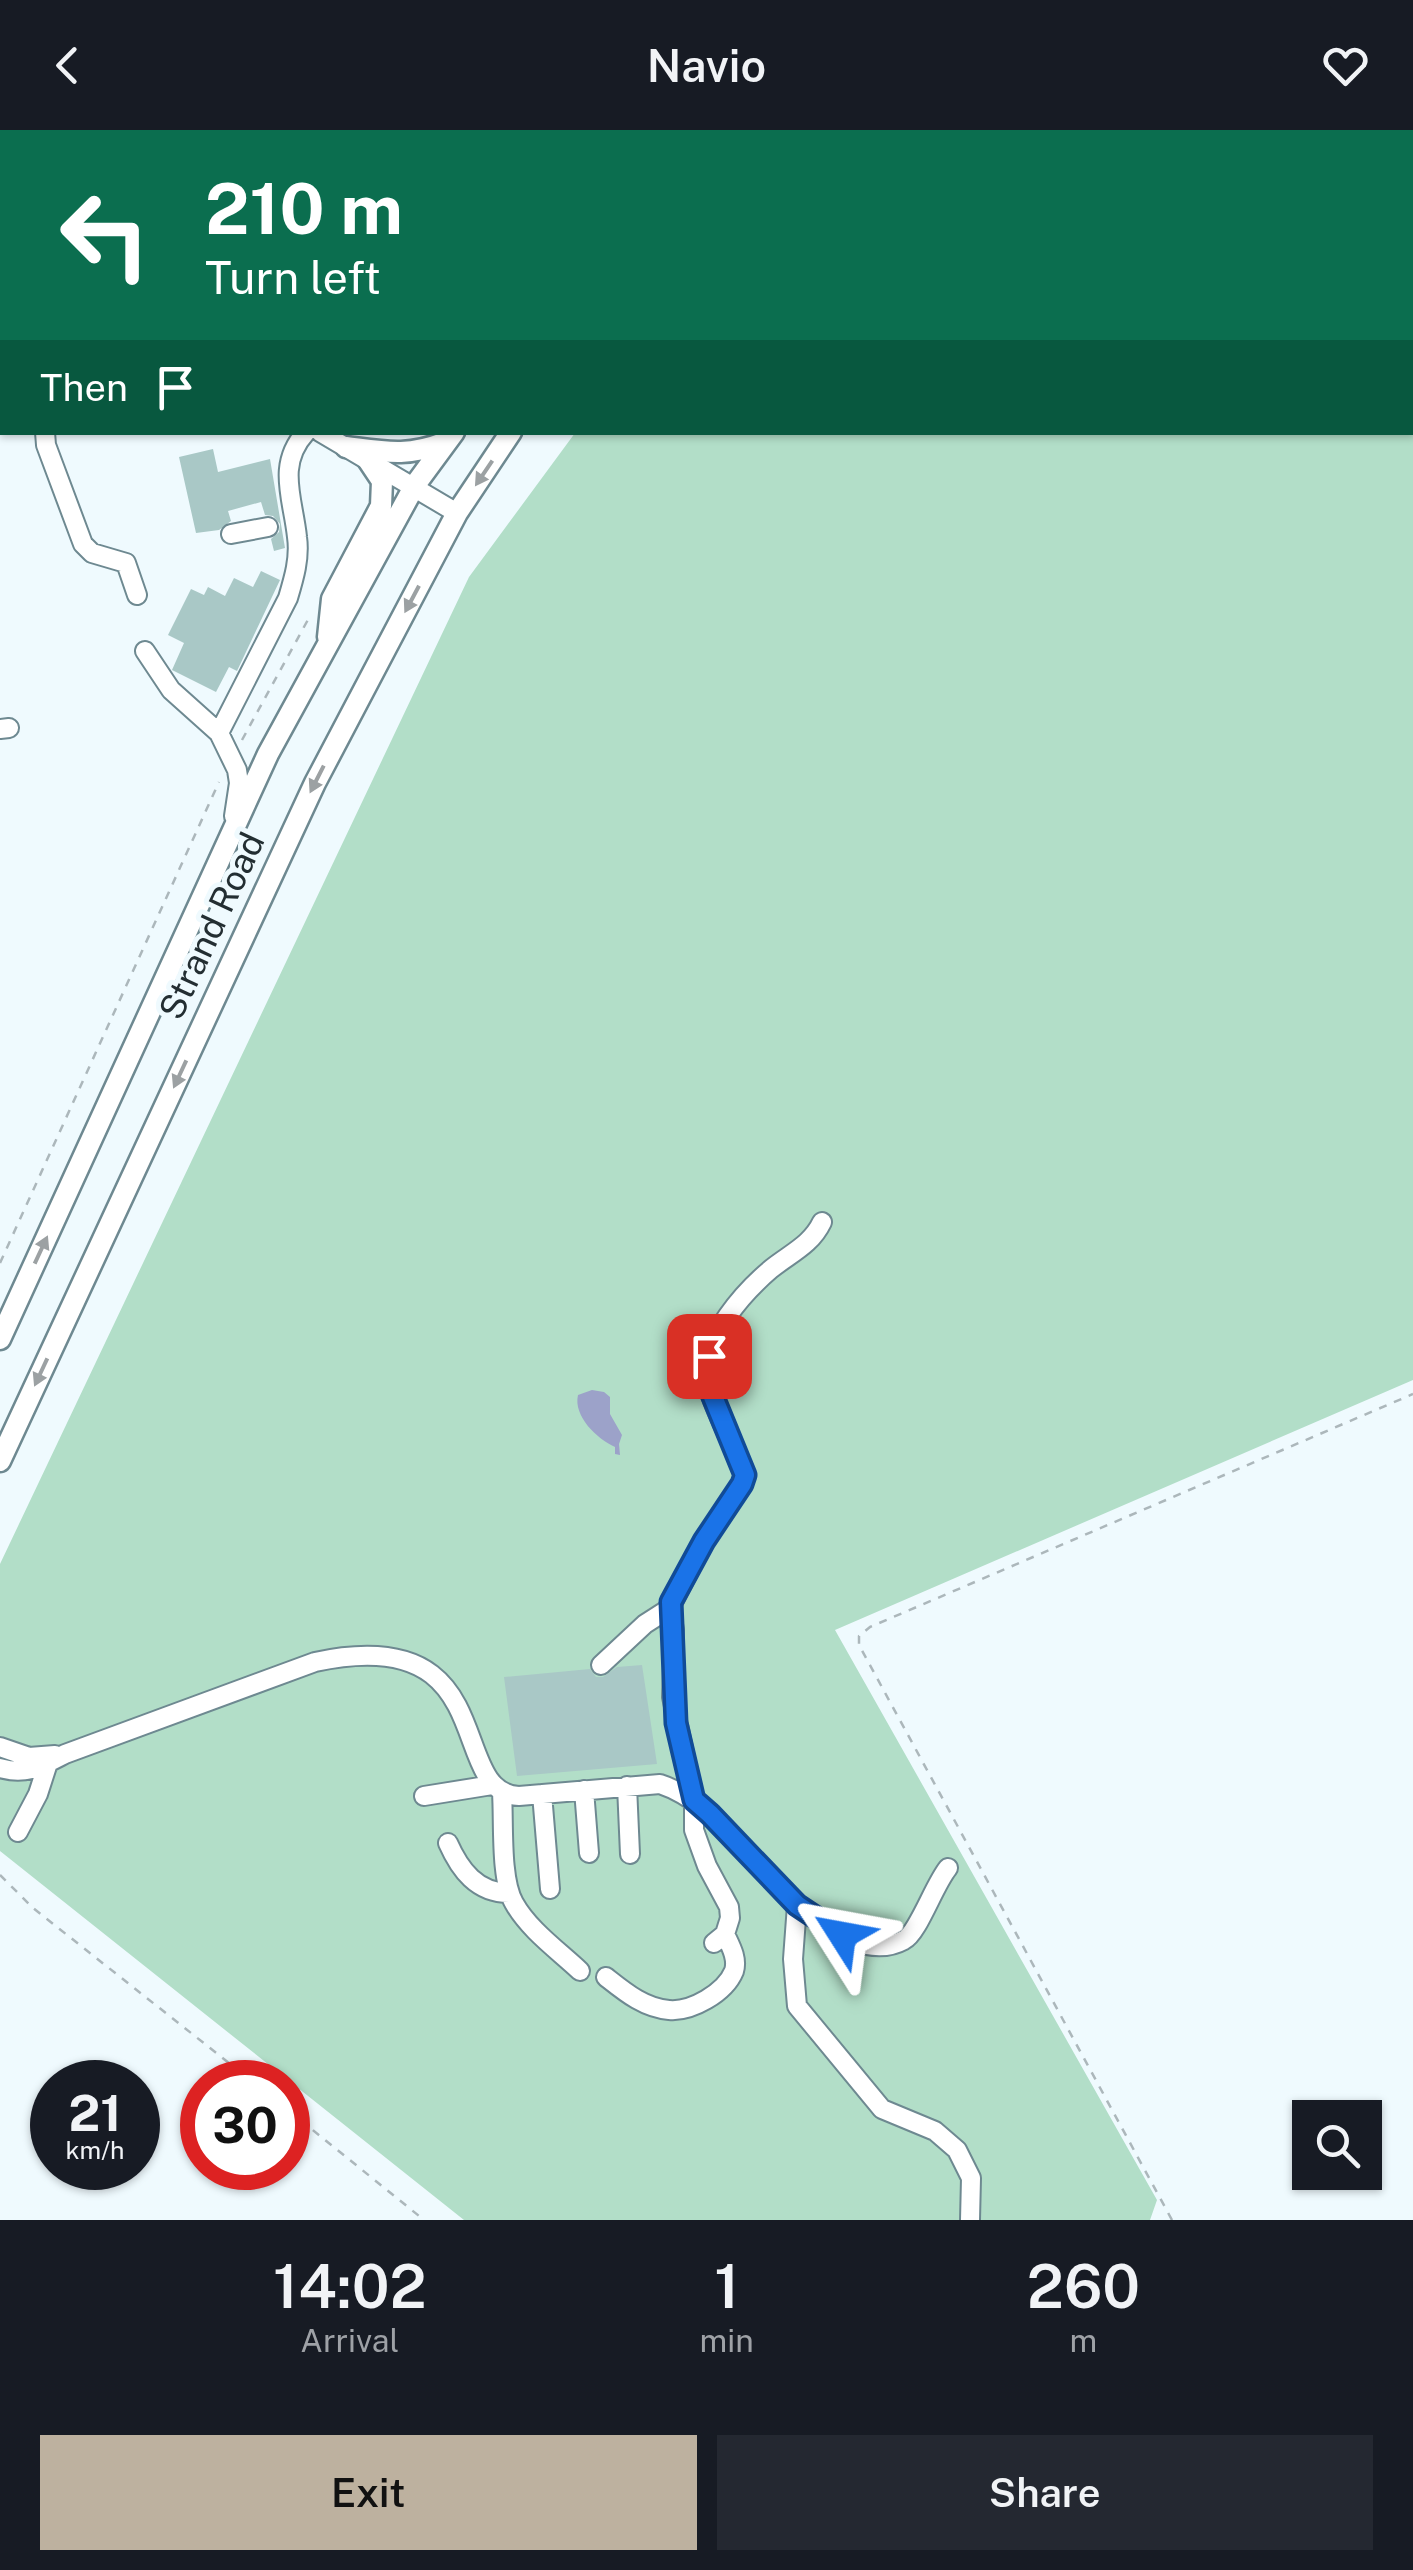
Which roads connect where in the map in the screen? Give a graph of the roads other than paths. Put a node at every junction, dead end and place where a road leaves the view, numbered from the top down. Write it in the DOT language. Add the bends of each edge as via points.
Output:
graph roads {
  1 [pos="45,435"];
  2 [pos="304,435"];
  3 [pos="325,435"];
  4 [pos="510,435"];
  5 [pos="451,437"];
  6 [pos="346,447"];
  7 [pos="368,460"];
  8 [pos="415,485"];
  9 [pos="457,512"];
  10 [pos="283,524"];
  11 [pos="231,534"];
  12 [pos="136,595"];
  13 [pos="328,644"];
  14 [pos="145,651"];
  15 [pos="219,732"];
  16 [pos="231,836"];
  17 [pos="822,1222"];
  18 [pos="0,1339"];
  19 [pos="0,1461"];
  20 [pos="670,1608"];
  21 [pos="601,1665"];
  22 [pos="0,1747"];
  23 [pos="57,1758"];
  24 [pos="0,1768"];
  25 [pos="627,1786"];
  26 [pos="497,1789"];
  27 [pos="584,1790"];
  28 [pos="542,1794"];
  29 [pos="424,1796"];
  30 [pos="694,1800"];
  31 [pos="18,1832"];
  32 [pos="448,1842"];
  33 [pos="590,1854"];
  34 [pos="630,1854"];
  35 [pos="948,1868"];
  36 [pos="550,1889"];
  37 [pos="509,1893"];
  38 [pos="797,1905"];
  39 [pos="580,1972"];
  40 [pos="606,1977"];
  41 [pos="970,2220"];
  1 -- 12 [label="street" via="83,544 92,554 126,563"];
  2 -- 10 [label="street" via="288,460"];
  3 -- 6 [label="street"];
  4 -- 9 [label="main road, Strand Road, one-way"];
  5 -- 6 [label="main road" via="397,454"];
  5 -- 8 [label="main road, Strand Road"];
  6 -- 7 [label="street"];
  7 -- 8 [label="street"];
  7 -- 13 [label="main road" via="382,481 381,506 332,600"];
  8 -- 9 [label="street"];
  8 -- 13 [label="main road, Strand Road"];
  9 -- 19 [label="main road, Strand Road, one-way" via="315,783"];
  10 -- 11 [label="street"];
  10 -- 15 [label="street" via="298,556 288,598"];
  13 -- 16 [label="main road, Strand Road"];
  14 -- 15 [label="street" via="171,690"];
  15 -- 16 [label="street" via="239,783"];
  18 -- 16 [label="main road, Strand Road, one-way"];
  17 -- 20 [label="street" via="812,1240 743,1298 709,1356 707,1382 744,1480"];
  20 -- 21 [label="street"];
  20 -- 30 [label="street" via="674,1710"];
  22 -- 23 [label="street"];
  23 -- 24 [label="street" via="26,1772"];
  23 -- 26 [label="street" via="315,1662 373,1654 403,1659 446,1686"];
  23 -- 31 [label="street"];
  25 -- 27 [label="street"];
  25 -- 30 [label="street" via="660,1784"];
  25 -- 34 [label="street"];
  26 -- 28 [label="street"];
  26 -- 29 [label="street"];
  26 -- 37 [label="street"];
  27 -- 28 [label="street"];
  27 -- 33 [label="street"];
  28 -- 36 [label="street"];
  30 -- 38 [label="street"];
  30 -- 40 [label="street" via="698,1844 729,1906 730,1925 720,1938 735,1956 734,1972 712,1996 683,2010 646,2005"];
  32 -- 37 [label="street" via="474,1882"];
  35 -- 38 [label="street" via="914,1932 894,1944 842,1935"];
  37 -- 39 [label="street"];
  38 -- 41 [label="street" via="798,2006 882,2109 936,2131 957,2150 972,2178"];
}
